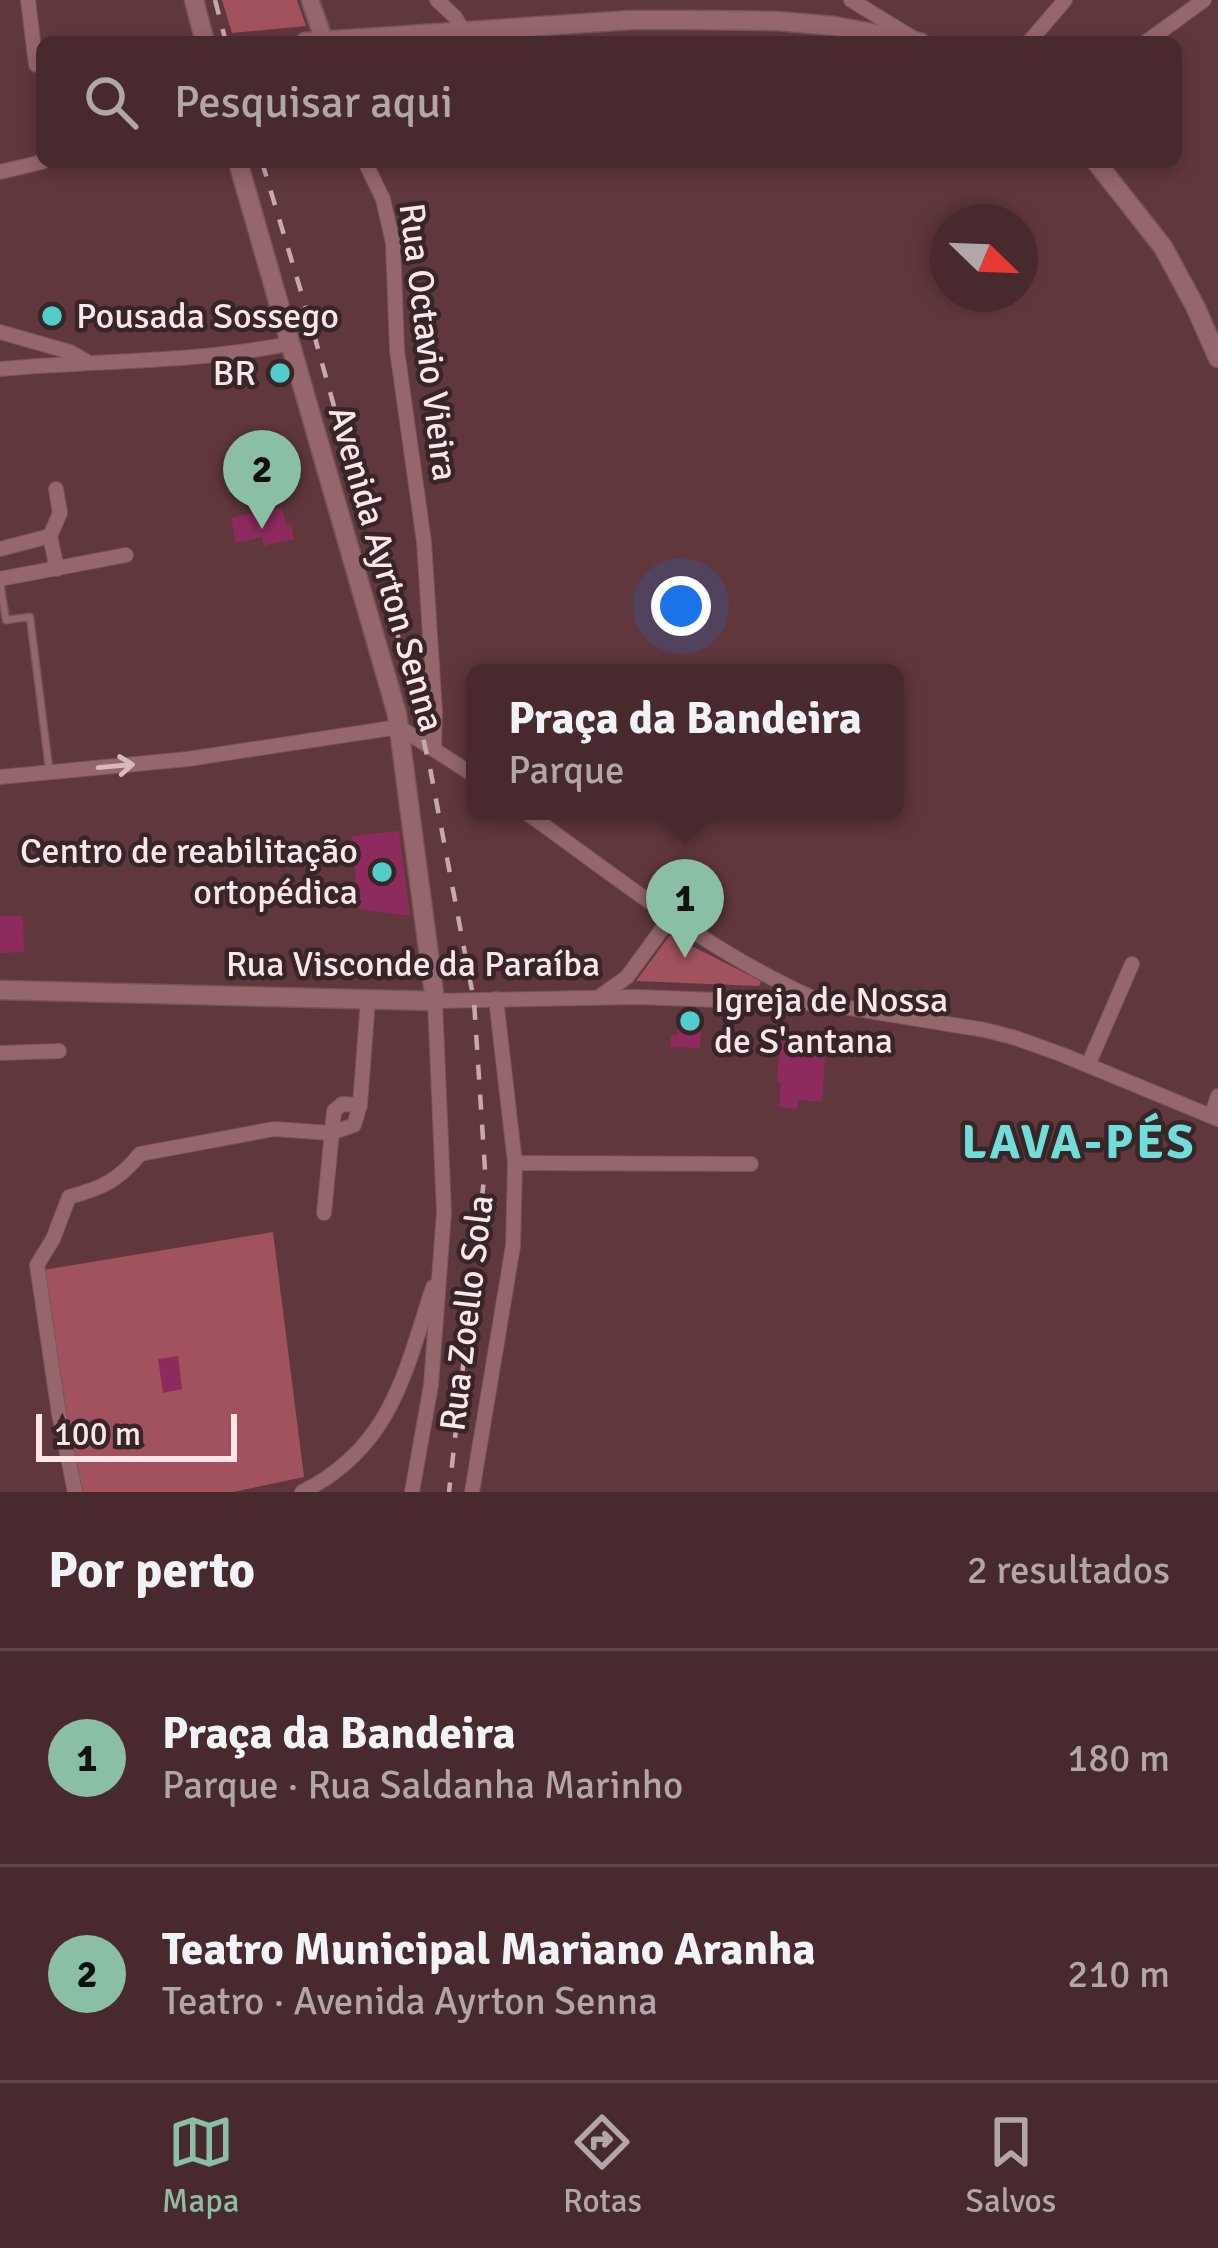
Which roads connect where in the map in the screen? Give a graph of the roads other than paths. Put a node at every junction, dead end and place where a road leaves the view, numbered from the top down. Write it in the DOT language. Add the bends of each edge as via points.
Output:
graph roads {
  1 [pos="28,0"];
  2 [pos="194,0"];
  3 [pos="310,0"];
  4 [pos="437,0"];
  5 [pos="851,0"];
  6 [pos="1065,0"];
  7 [pos="1204,0"];
  8 [pos="464,32"];
  9 [pos="203,36"];
  10 [pos="317,36"];
  11 [pos="399,36"];
  12 [pos="888,36"];
  13 [pos="910,36"];
  14 [pos="1034,36"];
  15 [pos="1154,36"];
  16 [pos="36,65"];
  17 [pos="36,163"];
  18 [pos="240,168"];
  19 [pos="368,168"];
  20 [pos="1101,168"];
  21 [pos="0,172"];
  22 [pos="0,332"];
  23 [pos="288,344"];
  24 [pos="1217,358"];
  25 [pos="86,361"];
  26 [pos="0,369"];
  27 [pos="56,489"];
  28 [pos="50,536"];
  29 [pos="0,548"];
  30 [pos="126,555"];
  31 [pos="57,569"];
  32 [pos="0,579"];
  33 [pos="399,728"];
  34 [pos="434,748"];
  35 [pos="466,770"];
  36 [pos="50,772"];
  37 [pos="0,777"];
  38 [pos="537,820"];
  39 [pos="671,916"];
  40 [pos="1132,964"];
  41 [pos="627,976"];
  42 [pos="0,990"];
  43 [pos="637,997"];
  44 [pos="598,998"];
  45 [pos="496,999"];
  46 [pos="368,1000"];
  47 [pos="435,1001"];
  48 [pos="825,1004"];
  49 [pos="59,1051"];
  50 [pos="0,1052"];
  51 [pos="1088,1065"];
  52 [pos="1218,1096"];
  53 [pos="360,1105"];
  54 [pos="1214,1117"];
  55 [pos="332,1133"];
  56 [pos="515,1163"];
  57 [pos="751,1164"];
  58 [pos="324,1213"];
  59 [pos="440,1266"];
  60 [pos="75,1492"];
  61 [pos="302,1492"];
  62 [pos="412,1492"];
  63 [pos="472,1492"];
  1 -- 16 [label="street"];
  2 -- 9 [label="main road"];
  3 -- 10 [label="street"];
  4 -- 8 [label="street"];
  5 -- 13 [label="street"];
  6 -- 14 [label="street"];
  7 -- 15 [label="street"];
  8 -- 11 [label="main road"];
  8 -- 12 [label="main road" via="631,20 777,21"];
  17 -- 21 [label="street"];
  18 -- 23 [label="main road, Avenida Ayrton Senna"];
  19 -- 34 [label="street, Rua Octavio Vieira" via="393,243 397,350 424,542"];
  20 -- 24 [label="main road" via="1163,247"];
  22 -- 25 [label="street"];
  23 -- 25 [label="street"];
  23 -- 33 [label="main road, Avenida Ayrton Senna"];
  25 -- 26 [label="street"];
  27 -- 28 [label="street" via="60,513"];
  28 -- 29 [label="street"];
  28 -- 31 [label="street"];
  30 -- 31 [label="street"];
  31 -- 32 [label="street"];
  32 -- 36 [label="lane" via="6,620 30,617"];
  33 -- 34 [label="street"];
  36 -- 33 [label="street, one-way"];
  33 -- 47 [label="main road, Avenida Ayrton Senna"];
  34 -- 35 [label="street"];
  36 -- 37 [label="street"];
  38 -- 39 [label="street"];
  39 -- 41 [label="street"];
  39 -- 48 [label="street"];
  40 -- 51 [label="street"];
  41 -- 43 [label="street"];
  41 -- 44 [label="street"];
  42 -- 46 [label="main road, Rua Visconde da Paraíba"];
  43 -- 44 [label="street, Rua Visconde da Paraíba"];
  43 -- 48 [label="street, Rua Visconde da Paraíba"];
  44 -- 45 [label="street, Rua Visconde da Paraíba"];
  45 -- 47 [label="street, Rua Visconde da Paraíba"];
  45 -- 56 [label="street, Rua Zoello Sola"];
  46 -- 47 [label="main road, Rua Visconde da Paraíba"];
  46 -- 53 [label="street"];
  47 -- 59 [label="street"];
  48 -- 51 [label="street" via="985,1030"];
  49 -- 50 [label="street"];
  51 -- 54 [label="street"];
  52 -- 54 [label="street"];
  53 -- 55 [label="street" via="354,1124"];
  53 -- 55 [label="street" via="338,1106"];
  55 -- 58 [label="street"];
  55 -- 60 [label="street" via="274,1129 140,1154 103,1188 69,1197 38,1265"];
  56 -- 57 [label="street"];
  56 -- 63 [label="street, Rua Zoello Sola" via="513,1246"];
  59 -- 61 [label="street" via="384,1420 356,1453"];
  59 -- 62 [label="street"];
}
